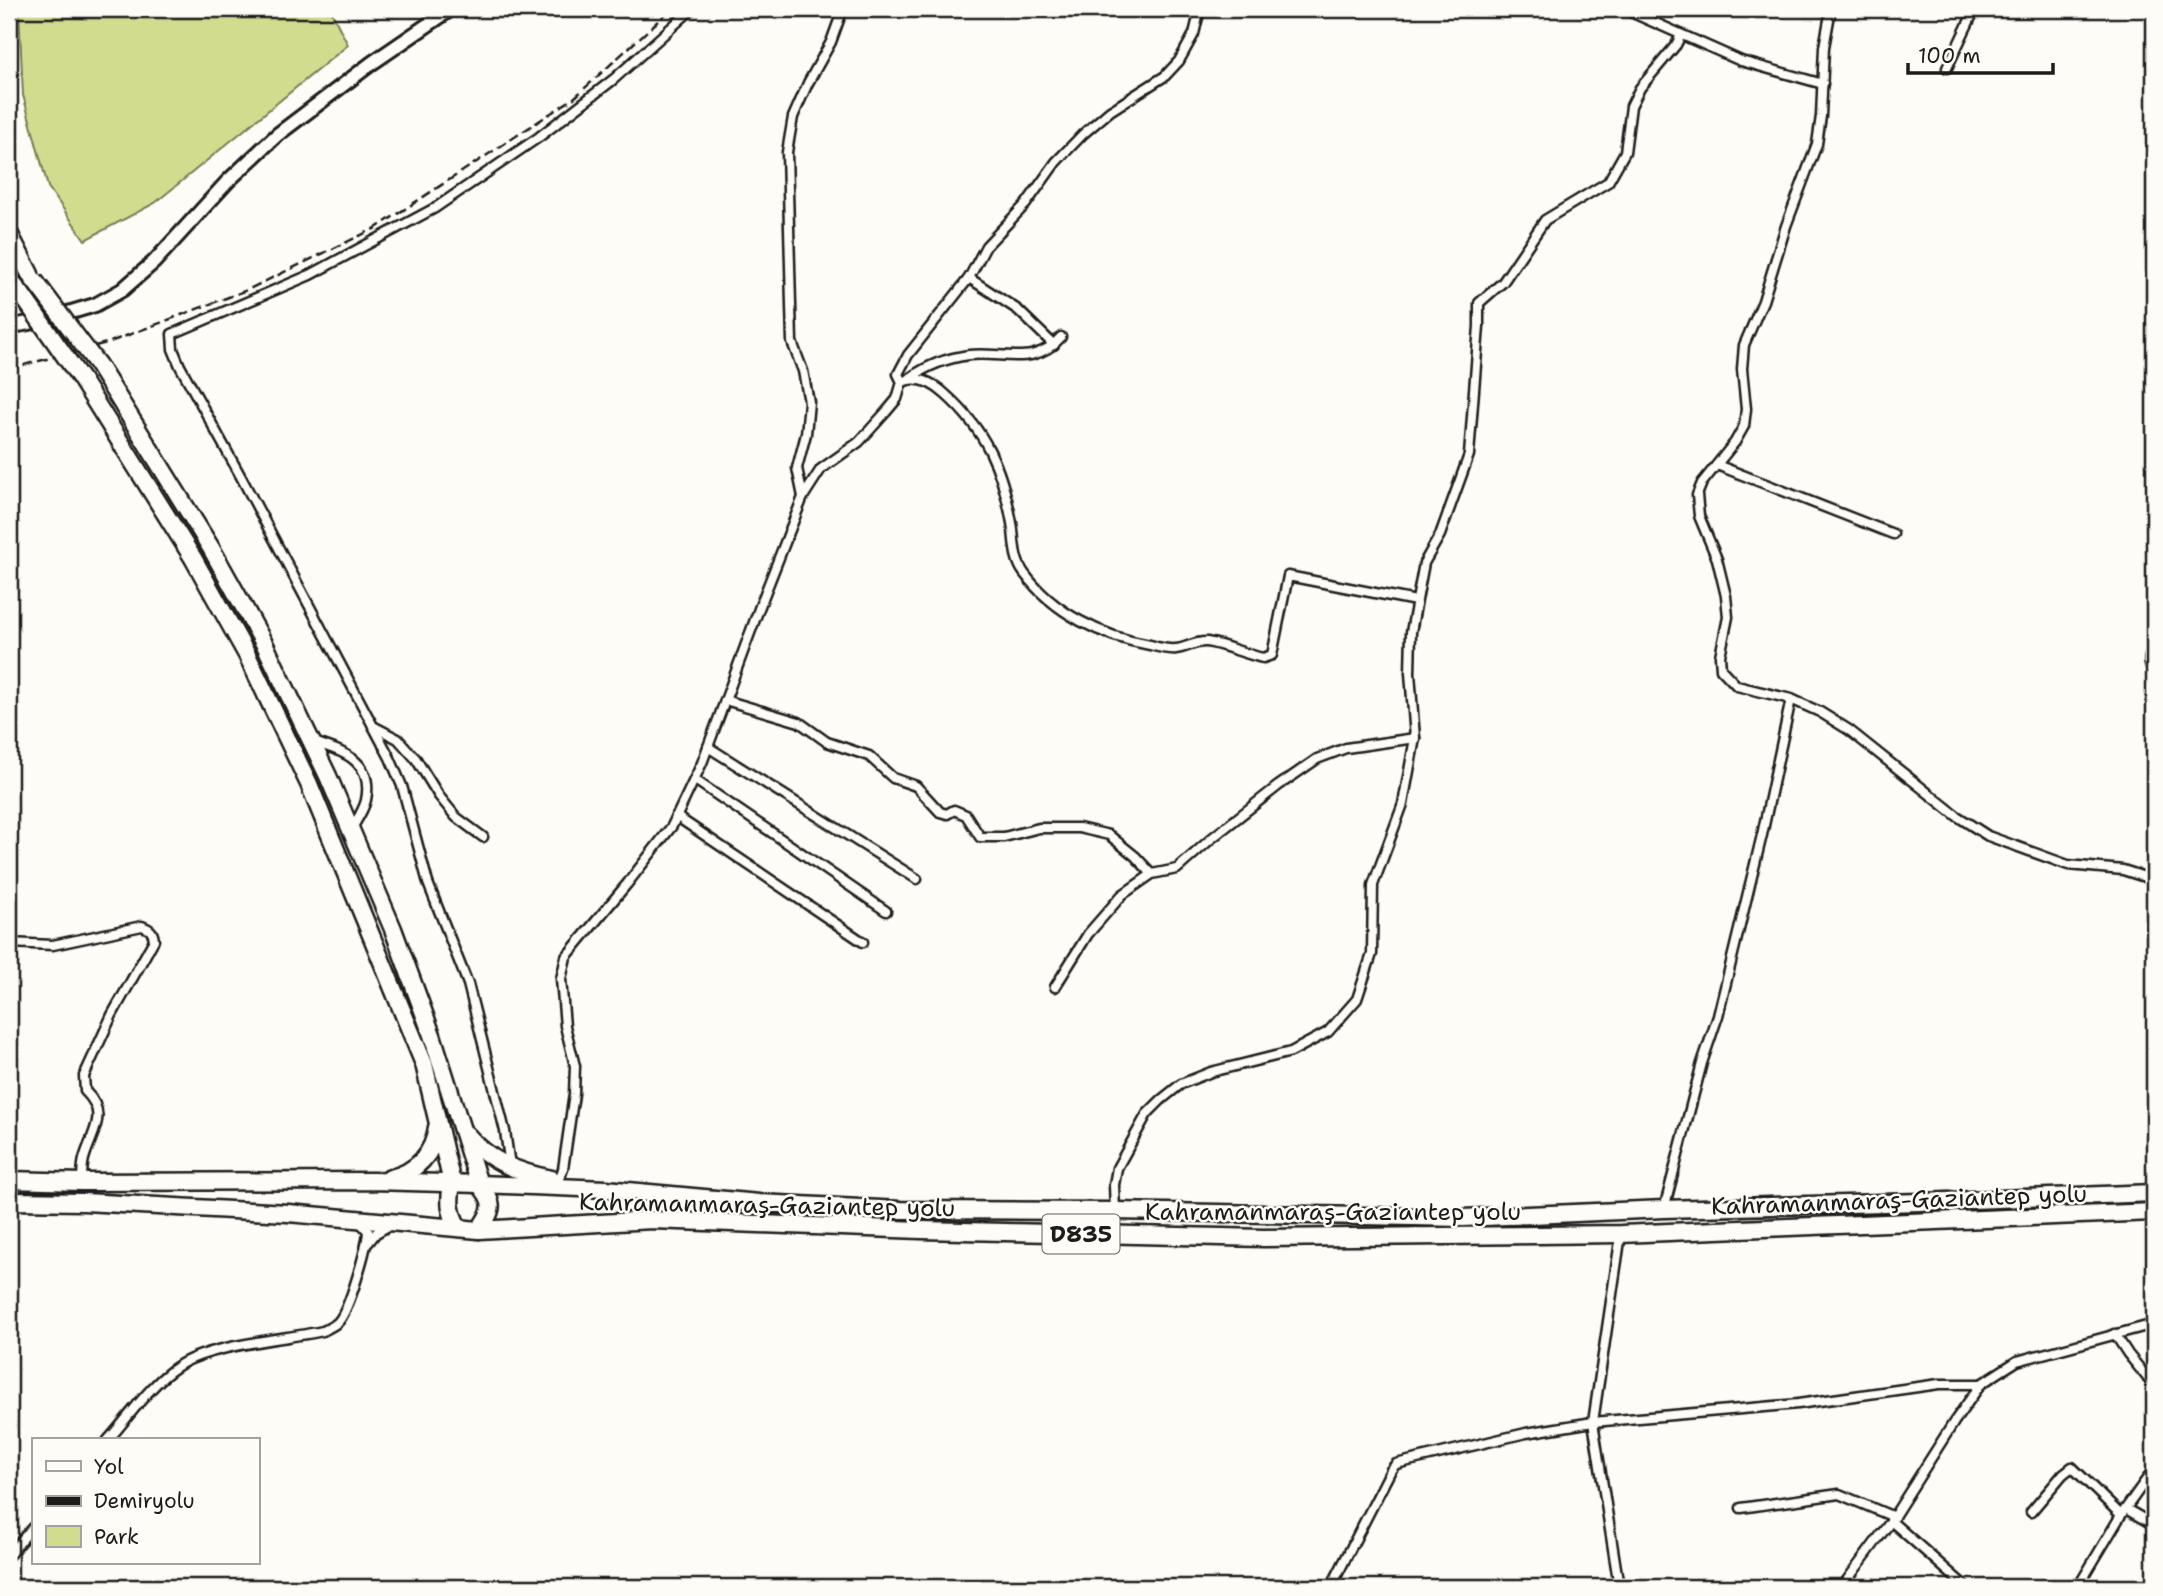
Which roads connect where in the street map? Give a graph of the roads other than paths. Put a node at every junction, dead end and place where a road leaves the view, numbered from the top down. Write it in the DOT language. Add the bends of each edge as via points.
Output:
graph roads {
  1 [pos="451,9"];
  2 [pos="691,9"];
  3 [pos="843,9"];
  4 [pos="1200,9"];
  5 [pos="1624,9"];
  6 [pos="1830,9"];
  7 [pos="1975,9"];
  8 [pos="1681,35"];
  9 [pos="1947,68"];
  10 [pos="1823,84"];
  11 [pos="9,233"];
  12 [pos="9,247"];
  13 [pos="32,277"];
  14 [pos="969,278"];
  15 [pos="9,279"];
  16 [pos="9,327"];
  17 [pos="1061,337"];
  18 [pos="1054,345"];
  19 [pos="906,380"];
  20 [pos="1717,465"];
  21 [pos="803,497"];
  22 [pos="1893,534"];
  23 [pos="1416,601"];
  24 [pos="2154,646"];
  25 [pos="2154,671"];
  26 [pos="1791,699"];
  27 [pos="725,700"];
  28 [pos="373,726"];
  29 [pos="1415,738"];
  30 [pos="311,741"];
  31 [pos="708,747"];
  32 [pos="695,780"];
  33 [pos="676,816"];
  34 [pos="351,830"];
  35 [pos="483,837"];
  36 [pos="1152,874"];
  37 [pos="917,879"];
  38 [pos="2154,880"];
  39 [pos="887,911"];
  40 [pos="863,942"];
  41 [pos="9,943"];
  42 [pos="1055,987"];
  43 [pos="438,1117"];
  44 [pos="460,1127"];
  45 [pos="511,1169"];
  46 [pos="9,1180"];
  47 [pos="559,1180"];
  48 [pos="373,1181"];
  49 [pos="82,1182"];
  50 [pos="452,1183"];
  51 [pos="479,1184"];
  52 [pos="606,1189"];
  53 [pos="2154,1193"];
  54 [pos="9,1201"];
  55 [pos="1664,1209"];
  56 [pos="1115,1211"];
  57 [pos="2154,1212"];
  58 [pos="352,1218"];
  59 [pos="400,1222"];
  60 [pos="458,1227"];
  61 [pos="479,1230"];
  62 [pos="1621,1234"];
  63 [pos="368,1242"];
  64 [pos="2154,1324"];
  65 [pos="2115,1334"];
  66 [pos="1981,1384"];
  67 [pos="2154,1386"];
  68 [pos="1593,1422"];
  69 [pos="110,1438"];
  70 [pos="2154,1469"];
  71 [pos="1741,1508"];
  72 [pos="2031,1512"];
  73 [pos="2124,1512"];
  74 [pos="1892,1519"];
  75 [pos="2154,1525"];
  76 [pos="32,1528"];
  77 [pos="9,1555"];
  78 [pos="1331,1587"];
  79 [pos="1619,1587"];
  80 [pos="1842,1587"];
  81 [pos="1966,1587"];
  82 [pos="2078,1587"];
  1 -- 16 [label="street" via="277,135 122,290 95,305"];
  2 -- 28 [label="street" via="614,79 435,208 310,275 172,334 180,366"];
  3 -- 21 [label="street" via="793,117 787,152 792,342 810,402 797,468"];
  4 -- 14 [label="street" via="1194,34 1179,61 1083,134 986,246"];
  5 -- 8 [label="street"];
  6 -- 10 [label="street"];
  7 -- 9 [label="street"];
  8 -- 10 [label="street" via="1741,61"];
  8 -- 23 [label="street" via="1631,106 1625,152 1608,182 1545,220 1503,282 1479,303 1469,455 1440,535 1424,563"];
  10 -- 20 [label="street" via="1817,144 1744,345 1744,426"];
  11 -- 13 [label="highway"];
  12 -- 13 [label="highway"];
  13 -- 30 [label="highway, bridge" via="98,365 211,548"];
  14 -- 18 [label="street" via="1018,310"];
  14 -- 19 [label="street" via="908,355 898,374"];
  15 -- 43 [label="highway, bridge" via="81,379 193,558 247,655 309,784 368,924 424,1064"];
  17 -- 18 [label="street"];
  18 -- 19 [label="street" via="1029,356 971,355 928,365"];
  19 -- 21 [label="street" via="886,412 859,442 821,469"];
  19 -- 23 [label="street" via="932,383 966,412 991,450 999,472 1021,570 1048,600 1090,626 1129,642 1175,650 1208,642 1263,658 1272,654 1288,576"];
  20 -- 22 [label="street"];
  20 -- 26 [label="street" via="1702,483 1696,504 1726,596 1721,669 1737,686"];
  21 -- 27 [label="street"];
  23 -- 29 [label="street" via="1410,673"];
  24 -- 25 [label="street" via="2149,660"];
  26 -- 38 [label="street" via="1849,730 1989,836 2068,866 2123,870"];
  26 -- 55 [label="street" via="1718,1016"];
  27 -- 31 [label="street"];
  27 -- 36 [label="street" via="788,718 827,743 869,756 893,778 916,786 940,813 954,810 966,815 980,837 1004,837 1039,828 1079,828 1110,835"];
  28 -- 35 [label="street" via="398,739 456,817"];
  28 -- 45 [label="street" via="402,786 428,883 468,984"];
  29 -- 36 [label="street" via="1346,748 1317,759 1268,793 1177,869"];
  29 -- 56 [label="street" via="1403,804 1373,885 1372,954 1357,999 1328,1032 1291,1052 1211,1072 1181,1084 1161,1100 1147,1114 1117,1168"];
  30 -- 34 [label="highway"];
  30 -- 34 [label="street" via="357,761 367,776 366,802"];
  31 -- 32 [label="street"];
  31 -- 37 [label="street"];
  32 -- 33 [label="street"];
  32 -- 39 [label="street"];
  33 -- 40 [label="street"];
  33 -- 47 [label="street" via="566,957 561,979 565,1026 575,1066"];
  34 -- 44 [label="highway" via="393,929"];
  36 -- 42 [label="street" via="1122,895 1088,934"];
  41 -- 49 [label="street" via="53,945 142,926 153,933 154,940 84,1076 85,1091 95,1101 98,1113 83,1162"];
  43 -- 48 [label="highway" via="436,1139 428,1156 396,1177"];
  43 -- 50 [label="highway"];
  44 -- 45 [label="highway" via="477,1147"];
  44 -- 51 [label="highway"];
  45 -- 47 [label="highway"];
  46 -- 49 [label="highway, Kahramanmaraş-Gaziantep yolu / D835"];
  47 -- 52 [label="highway"];
  48 -- 49 [label="highway, Kahramanmaraş-Gaziantep yolu / D835"];
  48 -- 50 [label="highway, Kahramanmaraş-Gaziantep yolu / D835"];
  50 -- 51 [label="highway, Kahramanmaraş-Gaziantep yolu / D835"];
  50 -- 60 [label="highway" via="449,1203"];
  51 -- 52 [label="highway, Kahramanmaraş-Gaziantep yolu / D835"];
  51 -- 61 [label="highway" via="492,1204"];
  52 -- 56 [label="highway, Kahramanmaraş-Gaziantep yolu / D835" via="901,1210"];
  53 -- 55 [label="highway, Kahramanmaraş-Gaziantep yolu / D835"];
  54 -- 58 [label="highway, Kahramanmaraş-Gaziantep yolu / D835"];
  55 -- 56 [label="highway, Kahramanmaraş-Gaziantep yolu / D835" via="1463,1218"];
  57 -- 62 [label="highway, Kahramanmaraş-Gaziantep yolu / D835"];
  58 -- 59 [label="highway, Kahramanmaraş-Gaziantep yolu / D835"];
  58 -- 63 [label="street" via="364,1225"];
  59 -- 60 [label="highway, Kahramanmaraş-Gaziantep yolu / D835"];
  59 -- 63 [label="street"];
  60 -- 61 [label="highway, Kahramanmaraş-Gaziantep yolu / D835"];
  61 -- 62 [label="highway, Kahramanmaraş-Gaziantep yolu / D835" via="652,1220 1264,1238"];
  62 -- 68 [label="street"];
  63 -- 69 [label="street" via="338,1322 323,1331 218,1350 179,1364"];
  64 -- 65 [label="street"];
  65 -- 66 [label="street" via="2017,1361"];
  65 -- 67 [label="street"];
  66 -- 68 [label="street" via="1939,1384 1798,1404"];
  66 -- 74 [label="street"];
  68 -- 78 [label="street" via="1396,1464"];
  68 -- 79 [label="street"];
  70 -- 73 [label="street"];
  71 -- 74 [label="street" via="1839,1494"];
  72 -- 73 [label="street" via="2072,1467"];
  73 -- 75 [label="street"];
  73 -- 82 [label="street"];
  74 -- 80 [label="street"];
  74 -- 81 [label="street"];
  76 -- 77 [label="street"];
}
